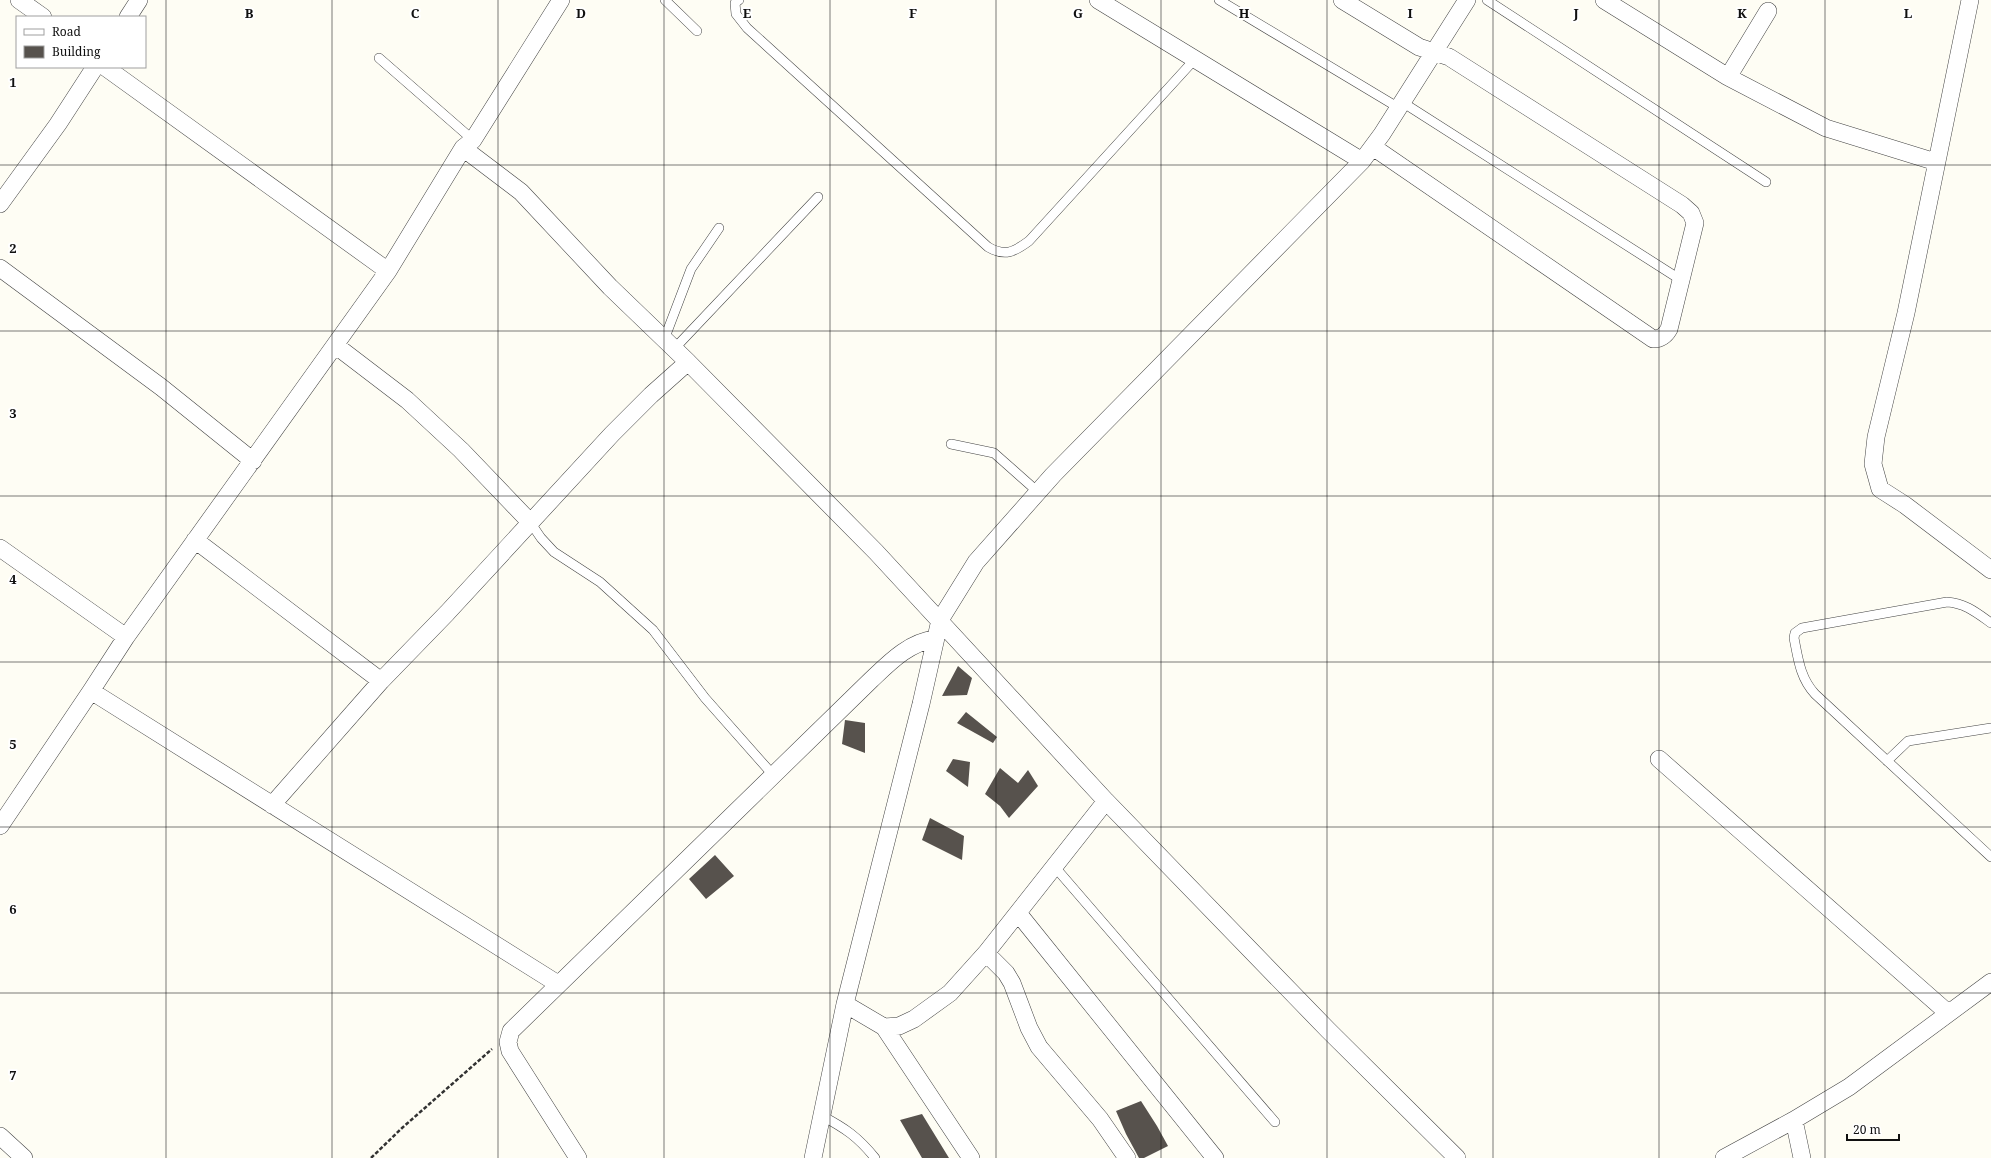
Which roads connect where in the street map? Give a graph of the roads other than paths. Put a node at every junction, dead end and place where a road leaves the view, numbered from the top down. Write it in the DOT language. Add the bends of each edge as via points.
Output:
graph roads {
  1 [pos="139,0"];
  2 [pos="561,0"];
  3 [pos="665,0"];
  4 [pos="739,0"];
  5 [pos="1098,0"];
  6 [pos="1219,0"];
  7 [pos="1342,0"];
  8 [pos="1467,0"];
  9 [pos="1487,0"];
  10 [pos="1970,0"];
  11 [pos="23,1"];
  12 [pos="1615,3"];
  13 [pos="1768,11"];
  14 [pos="43,16"];
  15 [pos="129,16"];
  16 [pos="697,31"];
  17 [pos="1434,52"];
  18 [pos="379,58"];
  19 [pos="1195,59"];
  20 [pos="94,68"];
  21 [pos="106,68"];
  22 [pos="1728,77"];
  23 [pos="1400,105"];
  24 [pos="468,144"];
  25 [pos="1373,147"];
  26 [pos="1362,161"];
  27 [pos="1936,162"];
  28 [pos="1766,182"];
  29 [pos="818,197"];
  30 [pos="0,204"];
  31 [pos="718,228"];
  32 [pos="0,268"];
  33 [pos="388,271"];
  34 [pos="1681,280"];
  35 [pos="669,344"];
  36 [pos="335,345"];
  37 [pos="688,362"];
  38 [pos="951,444"];
  39 [pos="253,461"];
  40 [pos="1038,492"];
  41 [pos="530,522"];
  42 [pos="195,540"];
  43 [pos="0,548"];
  44 [pos="1991,570"];
  45 [pos="940,620"];
  46 [pos="1991,623"];
  47 [pos="126,637"];
  48 [pos="935,639"];
  49 [pos="381,681"];
  50 [pos="91,691"];
  51 [pos="1991,728"];
  52 [pos="1659,759"];
  53 [pos="1887,761"];
  54 [pos="774,776"];
  55 [pos="1106,801"];
  56 [pos="272,805"];
  57 [pos="0,826"];
  58 [pos="1991,857"];
  59 [pos="1054,866"];
  60 [pos="1018,913"];
  61 [pos="986,953"];
  62 [pos="1991,982"];
  63 [pos="558,984"];
  64 [pos="845,1004"];
  65 [pos="1948,1013"];
  66 [pos="884,1027"];
  67 [pos="822,1116"];
  68 [pos="1794,1120"];
  69 [pos="1275,1122"];
  70 [pos="0,1136"];
  71 [pos="24,1158"];
  72 [pos="578,1158"];
  73 [pos="813,1158"];
  74 [pos="875,1158"];
  75 [pos="971,1158"];
  76 [pos="1127,1158"];
  77 [pos="1215,1158"];
  78 [pos="1457,1158"];
  79 [pos="1724,1158"];
  80 [pos="1802,1158"];
  1 -- 15 [label="street"];
  2 -- 24 [label="street"];
  3 -- 16 [label="lane"];
  4 -- 19 [label="lane" via="735,3 736,14 747,28 997,252 1009,252 1029,241"];
  5 -- 19 [label="street"];
  6 -- 23 [label="lane"];
  7 -- 17 [label="street" via="1419,47"];
  8 -- 17 [label="street"];
  9 -- 28 [label="lane"];
  10 -- 27 [label="street"];
  11 -- 14 [label="street"];
  12 -- 22 [label="street"];
  13 -- 22 [label="street"];
  17 -- 23 [label="street"];
  17 -- 34 [label="street" via="1449,57 1691,213 1695,223"];
  18 -- 24 [label="lane"];
  19 -- 26 [label="street"];
  20 -- 30 [label="street" via="58,124"];
  21 -- 33 [label="street"];
  22 -- 27 [label="street" via="1826,128"];
  23 -- 25 [label="street"];
  23 -- 34 [label="lane"];
  24 -- 33 [label="street"];
  24 -- 35 [label="street" via="521,192 604,282"];
  25 -- 26 [label="street"];
  25 -- 34 [label="street" via="1653,339 1660,339 1669,329"];
  26 -- 40 [label="street"];
  27 -- 44 [label="street" via="1906,313 1876,437 1873,464 1880,490 1905,504"];
  29 -- 35 [label="lane"];
  31 -- 35 [label="lane" via="691,269"];
  32 -- 39 [label="street" via="161,387"];
  33 -- 36 [label="street"];
  35 -- 37 [label="street"];
  36 -- 39 [label="street"];
  36 -- 41 [label="street" via="413,405 461,450"];
  37 -- 41 [label="street" via="617,429"];
  37 -- 45 [label="street"];
  38 -- 40 [label="lane" via="994,453"];
  39 -- 42 [label="street"];
  40 -- 45 [label="street" via="976,562"];
  41 -- 49 [label="street"];
  41 -- 54 [label="lane" via="554,552 600,582 653,630 705,698"];
  42 -- 47 [label="street"];
  42 -- 49 [label="street"];
  43 -- 47 [label="street"];
  45 -- 48 [label="street"];
  45 -- 55 [label="street"];
  46 -- 53 [label="lane" via="1965,605 1947,602 1802,628 1794,633 1801,674 1807,686"];
  47 -- 50 [label="street"];
  48 -- 54 [label="street" via="924,640 896,656"];
  48 -- 64 [label="street"];
  49 -- 56 [label="street"];
  50 -- 56 [label="street"];
  50 -- 57 [label="street"];
  51 -- 53 [label="lane" via="1908,741"];
  52 -- 65 [label="street"];
  53 -- 58 [label="lane"];
  54 -- 63 [label="street"];
  55 -- 59 [label="street"];
  55 -- 78 [label="street" via="1322,1024"];
  56 -- 63 [label="street"];
  59 -- 60 [label="street"];
  59 -- 69 [label="lane"];
  60 -- 61 [label="street"];
  60 -- 77 [label="street"];
  61 -- 66 [label="street" via="950,993 928,1009 899,1026"];
  61 -- 76 [label="street" via="1006,973 1012,983 1039,1047 1100,1119"];
  62 -- 65 [label="street"];
  63 -- 72 [label="street" via="512,1031 508,1042 510,1051"];
  64 -- 66 [label="street"];
  64 -- 67 [label="street"];
  65 -- 68 [label="street" via="1849,1087"];
  66 -- 75 [label="street"];
  67 -- 73 [label="street"];
  67 -- 74 [label="lane" via="861,1140"];
  68 -- 79 [label="street"];
  68 -- 80 [label="street"];
  70 -- 71 [label="street"];
}
